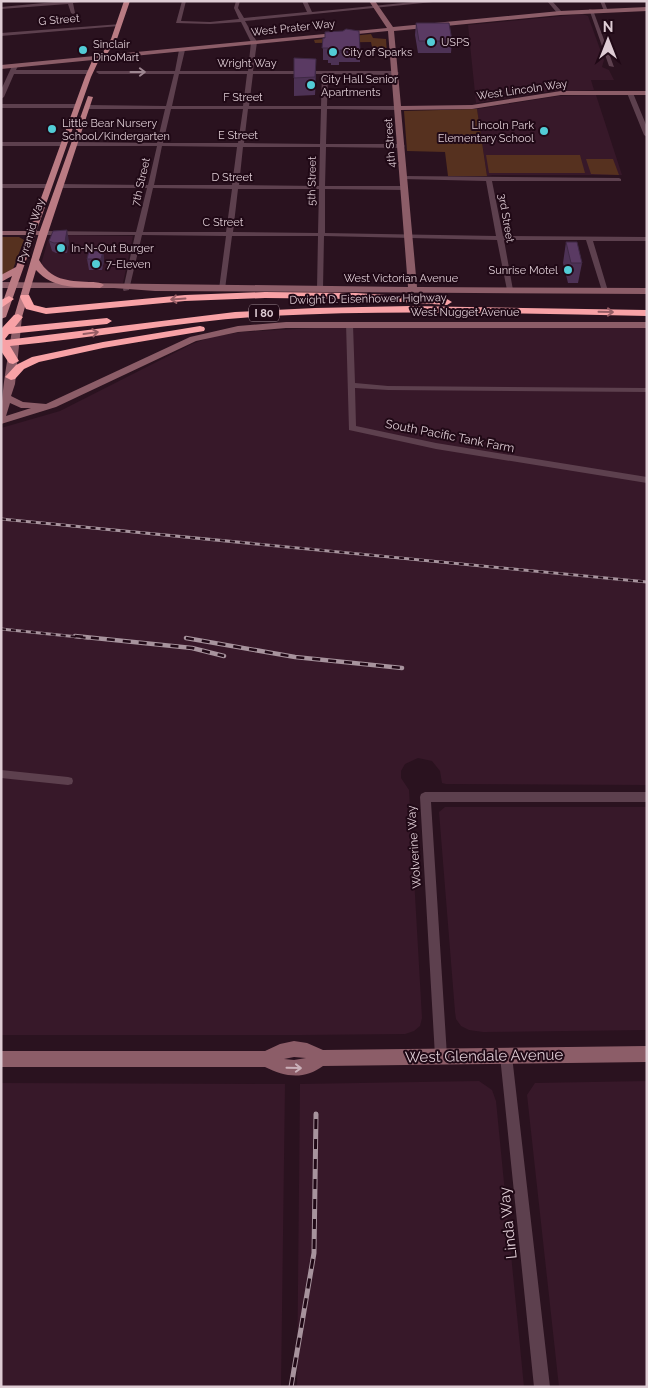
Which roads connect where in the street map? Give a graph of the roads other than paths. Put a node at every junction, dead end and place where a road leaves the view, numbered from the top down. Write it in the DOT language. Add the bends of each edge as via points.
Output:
graph roads {
  1 [pos="85,1"];
  2 [pos="127,1"];
  3 [pos="184,1"];
  4 [pos="238,1"];
  5 [pos="304,1"];
  6 [pos="440,1"];
  7 [pos="549,1"];
  8 [pos="602,1"];
  9 [pos="70,2"];
  10 [pos="374,4"];
  11 [pos="1,8"];
  12 [pos="647,9"];
  13 [pos="591,10"];
  14 [pos="606,10"];
  15 [pos="73,13"];
  16 [pos="310,13"];
  17 [pos="560,13"];
  18 [pos="242,20"];
  19 [pos="119,25"];
  20 [pos="391,29"];
  21 [pos="1,35"];
  22 [pos="254,42"];
  23 [pos="182,50"];
  24 [pos="101,58"];
  25 [pos="612,66"];
  26 [pos="1,67"];
  27 [pos="14,69"];
  28 [pos="90,72"];
  29 [pos="99,72"];
  30 [pos="177,73"];
  31 [pos="250,73"];
  32 [pos="325,73"];
  33 [pos="396,73"];
  34 [pos="630,92"];
  35 [pos="647,93"];
  36 [pos="1,97"];
  37 [pos="1,106"];
  38 [pos="78,106"];
  39 [pos="87,107"];
  40 [pos="169,107"];
  41 [pos="246,107"];
  42 [pos="324,108"];
  43 [pos="399,108"];
  44 [pos="647,135"];
  45 [pos="1,144"];
  46 [pos="64,144"];
  47 [pos="74,144"];
  48 [pos="160,145"];
  49 [pos="241,145"];
  50 [pos="323,145"];
  51 [pos="402,146"];
  52 [pos="404,178"];
  53 [pos="489,178"];
  54 [pos="620,180"];
  55 [pos="1,186"];
  56 [pos="49,186"];
  57 [pos="59,186"];
  58 [pos="151,187"];
  59 [pos="236,187"];
  60 [pos="322,187"];
  61 [pos="405,188"];
  62 [pos="1,233"];
  63 [pos="38,233"];
  64 [pos="140,233"];
  65 [pos="230,234"];
  66 [pos="321,234"];
  67 [pos="409,236"];
  68 [pos="500,238"];
  69 [pos="589,238"];
  70 [pos="647,239"];
  71 [pos="35,260"];
  72 [pos="20,268"];
  73 [pos="1,279"];
  74 [pos="1,285"];
  75 [pos="100,285"];
  76 [pos="127,288"];
  77 [pos="222,289"];
  78 [pos="320,289"];
  79 [pos="1,290"];
  80 [pos="413,290"];
  81 [pos="510,290"];
  82 [pos="27,291"];
  83 [pos="605,291"];
  84 [pos="647,291"];
  85 [pos="9,295"];
  86 [pos="448,302"];
  87 [pos="647,303"];
  88 [pos="67,310"];
  89 [pos="488,310"];
  90 [pos="647,313"];
  91 [pos="18,317"];
  92 [pos="2,318"];
  93 [pos="349,325"];
  94 [pos="647,325"];
  95 [pos="43,334"];
  96 [pos="6,340"];
  97 [pos="103,345"];
  98 [pos="13,360"];
  99 [pos="11,377"];
  100 [pos="351,385"];
  101 [pos="647,390"];
  102 [pos="7,398"];
  103 [pos="53,405"];
  104 [pos="1,419"];
  105 [pos="647,480"];
  106 [pos="1,774"];
  107 [pos="68,781"];
  108 [pos="647,797"];
  109 [pos="647,1054"];
  110 [pos="441,1056"];
  111 [pos="506,1056"];
  112 [pos="1,1059"];
  113 [pos="542,1387"];
  1 -- 9 [label="street"];
  2 -- 19 [label="main road, Pyramid Way"];
  3 -- 18 [label="street" via="178,22"];
  4 -- 18 [label="street" via="236,8"];
  5 -- 16 [label="street"];
  6 -- 10 [label="street"];
  7 -- 17 [label="street"];
  8 -- 14 [label="street"];
  9 -- 11 [label="street"];
  9 -- 15 [label="street"];
  10 -- 16 [label="street"];
  10 -- 20 [label="main road, 4th Street"];
  12 -- 14 [label="main road, West Prater Way"];
  13 -- 14 [label="main road, West Prater Way"];
  13 -- 17 [label="main road, West Prater Way"];
  13 -- 25 [label="street"];
  16 -- 18 [label="street"];
  17 -- 20 [label="main road, West Prater Way"];
  18 -- 22 [label="street"];
  19 -- 21 [label="street, G Street"];
  19 -- 24 [label="main road, Pyramid Way"];
  20 -- 22 [label="main road, West Prater Way"];
  20 -- 33 [label="main road, 4th Street"];
  22 -- 23 [label="main road, West Prater Way"];
  22 -- 31 [label="street"];
  23 -- 24 [label="main road, West Prater Way"];
  23 -- 30 [label="street, 7th Street"];
  24 -- 27 [label="main road, West Prater Way"];
  24 -- 28 [label="main road, Pyramid Way"];
  24 -- 29 [label="main road, Pyramid Way" via="104,62"];
  26 -- 27 [label="main road, West Prater Way"];
  27 -- 28 [label="street"];
  27 -- 36 [label="street"];
  28 -- 38 [label="main road, Pyramid Way"];
  29 -- 30 [label="street, Wright Way, one-way"];
  29 -- 39 [label="main road, Pyramid Way"];
  30 -- 31 [label="street, Wright Way"];
  30 -- 40 [label="street, 7th Street"];
  31 -- 32 [label="street, Wright Way"];
  31 -- 41 [label="street"];
  32 -- 33 [label="street, Wright Way"];
  32 -- 42 [label="street, 5th Street"];
  33 -- 43 [label="main road, 4th Street"];
  34 -- 35 [label="main road, West Lincoln Way"];
  34 -- 43 [label="main road, West Lincoln Way" via="555,94 465,107"];
  34 -- 44 [label="street"];
  37 -- 38 [label="street"];
  38 -- 46 [label="main road, Pyramid Way"];
  39 -- 40 [label="street, F Street"];
  39 -- 47 [label="main road, Pyramid Way"];
  40 -- 41 [label="street, F Street"];
  40 -- 48 [label="street, 7th Street"];
  41 -- 42 [label="street, F Street"];
  41 -- 49 [label="street"];
  42 -- 43 [label="street, F Street"];
  42 -- 50 [label="street, 5th Street"];
  43 -- 51 [label="main road, 4th Street"];
  45 -- 46 [label="street"];
  46 -- 56 [label="main road, Pyramid Way"];
  47 -- 48 [label="street, E Street"];
  47 -- 57 [label="main road, Pyramid Way"];
  48 -- 49 [label="street, E Street"];
  48 -- 58 [label="street, 7th Street"];
  49 -- 50 [label="street, E Street"];
  49 -- 59 [label="street"];
  50 -- 51 [label="street, E Street"];
  50 -- 60 [label="street, 5th Street"];
  51 -- 52 [label="main road, 4th Street"];
  52 -- 53 [label="street"];
  52 -- 61 [label="main road, 4th Street"];
  53 -- 54 [label="street"];
  53 -- 68 [label="street, 3rd Street"];
  55 -- 56 [label="street"];
  56 -- 63 [label="main road, Pyramid Way"];
  57 -- 58 [label="street, D Street"];
  57 -- 63 [label="main road, Pyramid Way"];
  58 -- 59 [label="street, D Street"];
  58 -- 64 [label="street, 7th Street"];
  59 -- 60 [label="street, D Street"];
  59 -- 65 [label="street"];
  60 -- 61 [label="street, D Street"];
  60 -- 66 [label="street, 5th Street"];
  61 -- 67 [label="main road, 4th Street"];
  62 -- 63 [label="main road"];
  63 -- 64 [label="street, C Street"];
  63 -- 71 [label="main road, Pyramid Way"];
  63 -- 72 [label="main road, Pyramid Way"];
  64 -- 65 [label="street, C Street"];
  64 -- 76 [label="street, 7th Street"];
  65 -- 66 [label="street, C Street"];
  65 -- 77 [label="street"];
  66 -- 67 [label="street, C Street"];
  66 -- 78 [label="street, 5th Street"];
  67 -- 68 [label="street, C Street"];
  67 -- 80 [label="main road, 4th Street"];
  68 -- 69 [label="street, C Street"];
  68 -- 81 [label="street, 3rd Street"];
  69 -- 70 [label="street, C Street"];
  69 -- 83 [label="street"];
  71 -- 75 [label="main road" via="42,273 53,280"];
  71 -- 82 [label="main road, Pyramid Way"];
  72 -- 73 [label="main road"];
  72 -- 85 [label="main road, Pyramid Way"];
  74 -- 85 [label="main road, West Victorian Avenue"];
  75 -- 76 [label="main road, West Victorian Avenue"];
  75 -- 82 [label="main road, West Victorian Avenue"];
  76 -- 77 [label="main road, West Victorian Avenue"];
  76 -- 82 [label="main road, West Victorian Avenue"];
  77 -- 78 [label="main road, West Victorian Avenue"];
  78 -- 80 [label="main road, West Victorian Avenue"];
  79 -- 85 [label="main road, West Victorian Avenue"];
  80 -- 81 [label="main road, West Victorian Avenue"];
  81 -- 83 [label="main road, West Victorian Avenue"];
  82 -- 85 [label="main road, West Victorian Avenue"];
  82 -- 88 [label="highway" via="28,304 35,309"];
  82 -- 91 [label="main road, Pyramid Way"];
  83 -- 84 [label="main road, West Victorian Avenue"];
  85 -- 92 [label="main road, Pyramid Way"];
  86 -- 87 [label="highway, Dwight D. Eisenhower Highway / I 80"];
  86 -- 88 [label="highway, one-way" via="244,295"];
  86 -- 95 [label="highway, Dwight D. Eisenhower Highway / I 80" via="263,304 169,313"];
  88 -- 96 [label="highway" via="40,317"];
  89 -- 90 [label="highway, Dwight D. Eisenhower Highway / I 80, one-way"];
  95 -- 89 [label="highway, Dwight D. Eisenhower Highway / I 80, one-way" via="267,313"];
  89 -- 97 [label="highway" via="454,316 338,316 270,320"];
  91 -- 96 [label="highway"];
  92 -- 96 [label="highway"];
  93 -- 94 [label="main road, West Nugget Avenue"];
  93 -- 100 [label="street, South Pacific Tank Farm"];
  93 -- 103 [label="main road, West Nugget Avenue" via="268,326 202,336"];
  95 -- 96 [label="highway, Dwight D. Eisenhower Highway / I 80"];
  96 -- 97 [label="highway" via="30,349 48,351"];
  96 -- 98 [label="highway"];
  97 -- 99 [label="highway" via="36,359 20,367"];
  98 -- 99 [label="main road"];
  99 -- 102 [label="main road"];
  100 -- 101 [label="street"];
  100 -- 105 [label="street, South Pacific Tank Farm" via="352,428 436,446"];
  102 -- 103 [label="main road" via="21,405"];
  102 -- 104 [label="main road"];
  103 -- 104 [label="main road, West Nugget Avenue"];
  106 -- 107 [label="street"];
  108 -- 110 [label="street, Wolverine Way" via="425,797"];
  109 -- 111 [label="main road, West Glendale Avenue"];
  110 -- 111 [label="main road, West Glendale Avenue"];
  110 -- 112 [label="main road, West Glendale Avenue" via="321,1058 306,1068 286,1068 266,1059"];
  111 -- 113 [label="street, Linda Way"];
}
